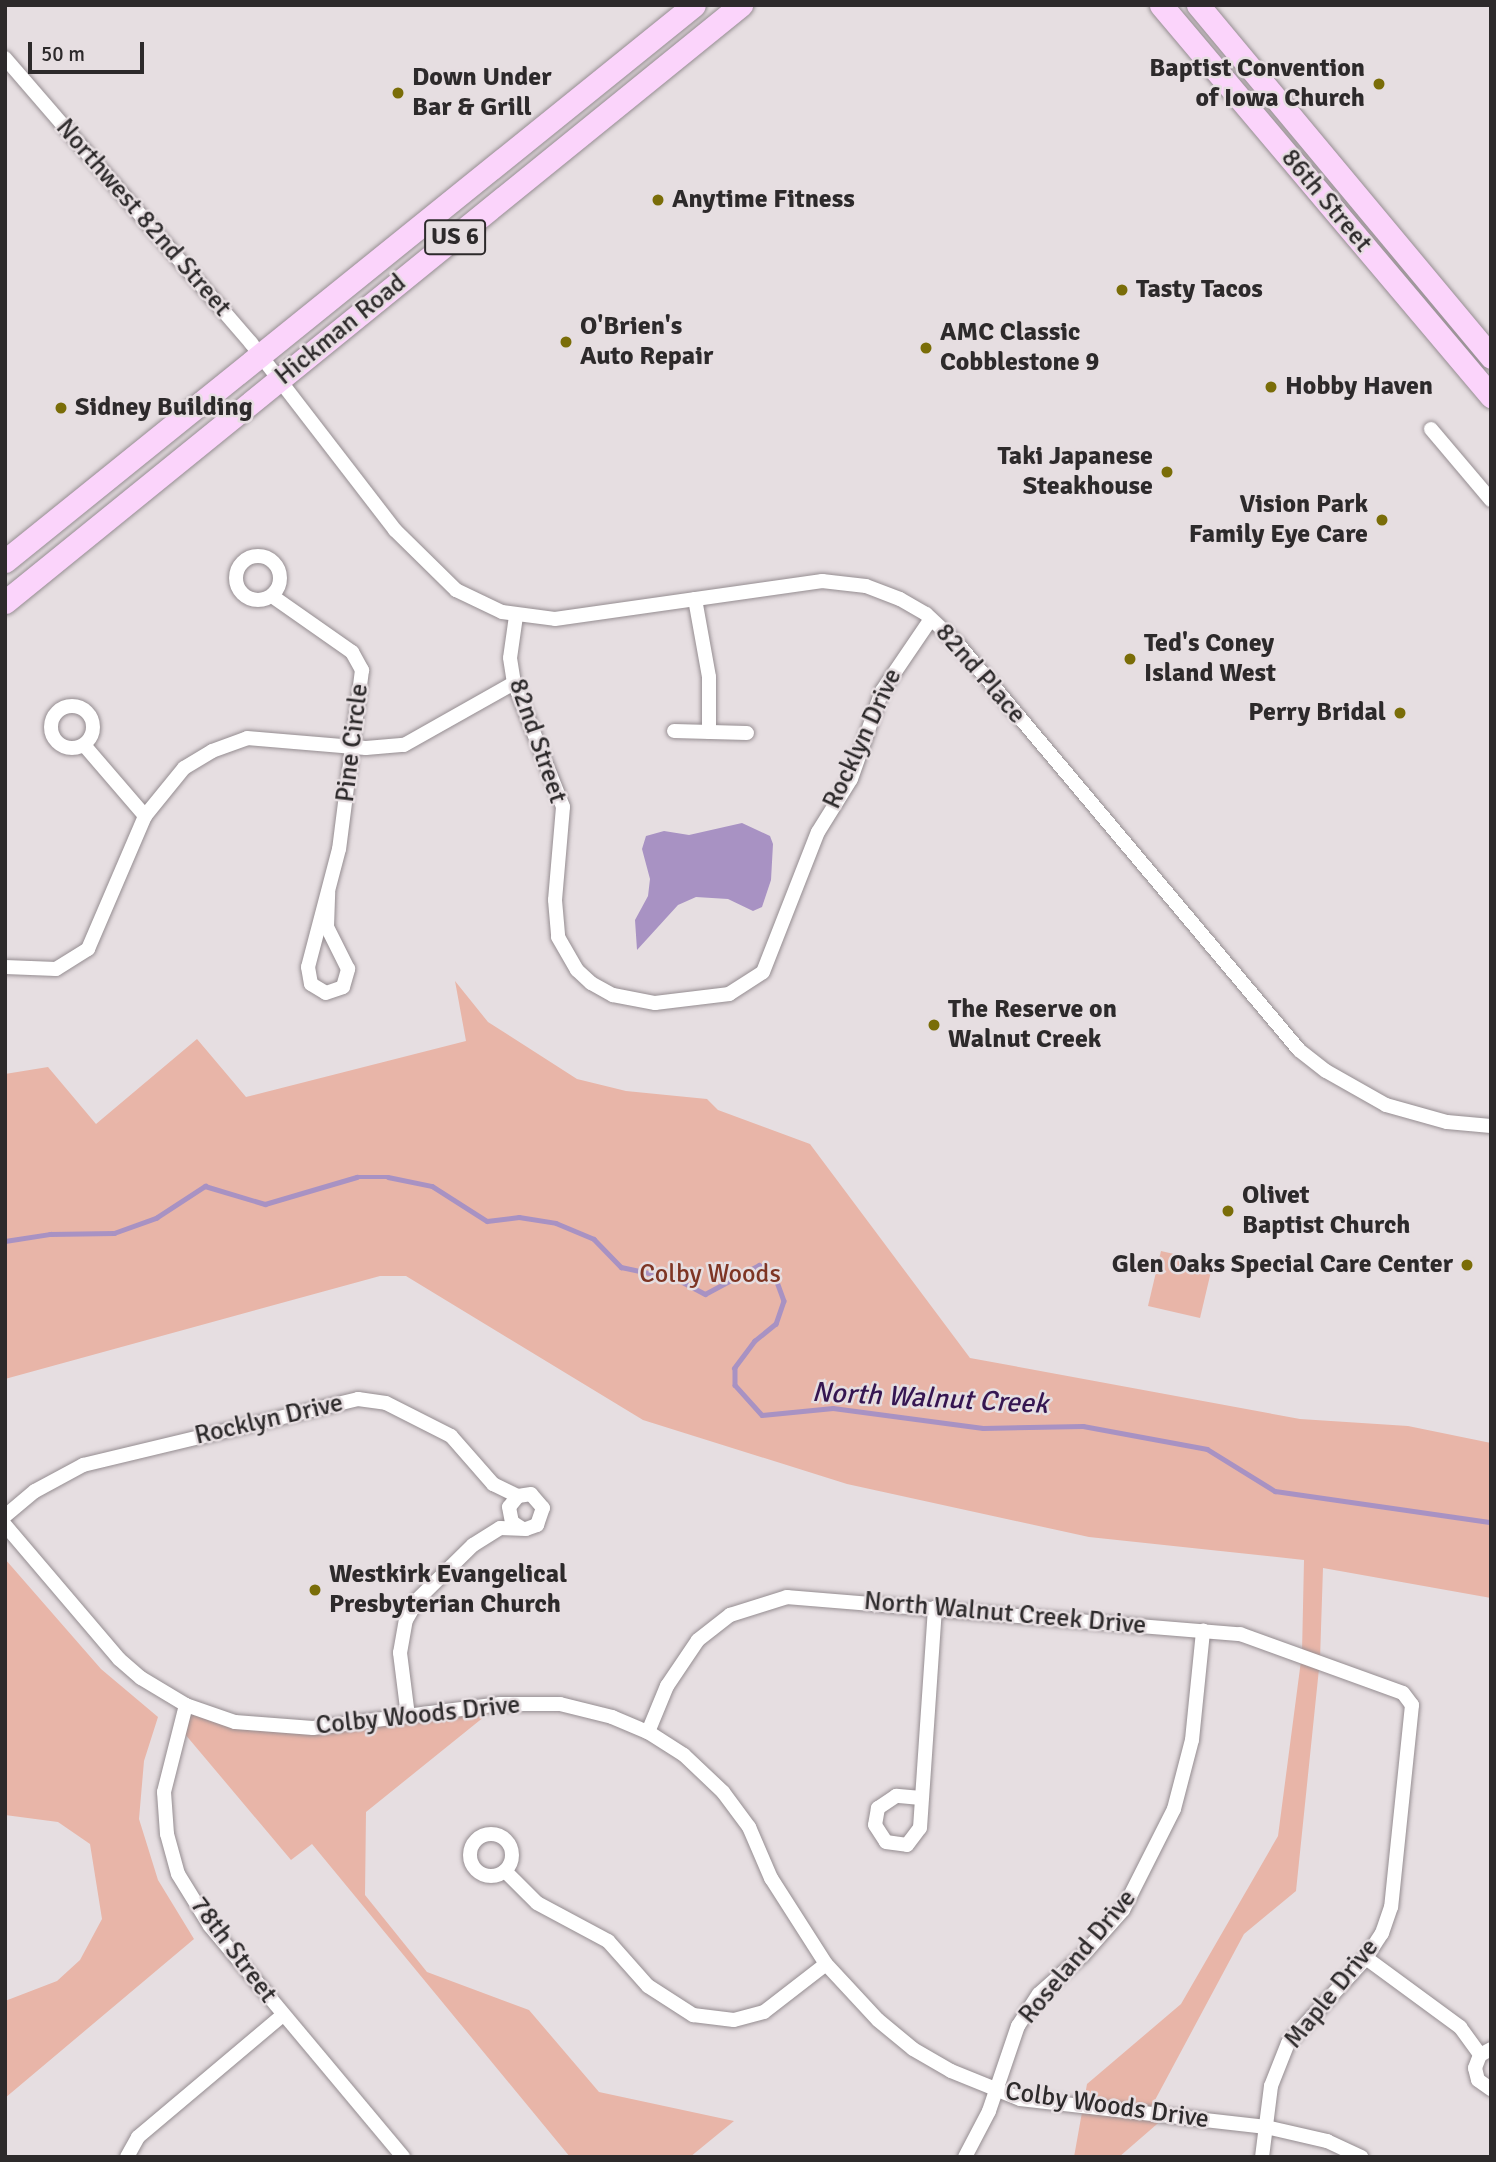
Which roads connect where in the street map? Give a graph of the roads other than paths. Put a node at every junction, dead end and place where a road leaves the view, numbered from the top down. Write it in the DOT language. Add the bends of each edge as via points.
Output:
graph roads {
  1 [pos="694,5"];
  2 [pos="741,5"];
  3 [pos="1161,5"];
  4 [pos="1198,5"];
  5 [pos="5,58"];
  6 [pos="261,356"];
  7 [pos="1491,357"];
  8 [pos="279,380"];
  9 [pos="1491,396"];
  10 [pos="1431,429"];
  11 [pos="1491,500"];
  12 [pos="5,561"];
  13 [pos="272,596"];
  14 [pos="695,599"];
  15 [pos="5,602"];
  16 [pos="516,616"];
  17 [pos="931,619"];
  18 [pos="514,683"];
  19 [pos="674,732"];
  20 [pos="709,732"];
  21 [pos="747,733"];
  22 [pos="84,745"];
  23 [pos="351,747"];
  24 [pos="145,816"];
  25 [pos="806,866"];
  26 [pos="328,892"];
  27 [pos="7,968"];
  28 [pos="1491,1126"];
  29 [pos="518,1496"];
  30 [pos="5,1516"];
  31 [pos="5,1525"];
  32 [pos="521,1528"];
  33 [pos="935,1608"];
  34 [pos="1203,1631"];
  35 [pos="186,1705"];
  36 [pos="1412,1705"];
  37 [pos="408,1716"];
  38 [pos="648,1732"];
  39 [pos="921,1798"];
  40 [pos="505,1871"];
  41 [pos="1366,1958"];
  42 [pos="825,1964"];
  43 [pos="283,2014"];
  44 [pos="1485,2052"];
  45 [pos="1491,2089"];
  46 [pos="995,2090"];
  47 [pos="1266,2127"];
  48 [pos="127,2157"];
  49 [pos="403,2157"];
  50 [pos="965,2157"];
  51 [pos="1262,2157"];
  52 [pos="1362,2157"];
  1 -- 6 [label="main road, Hickman Road / US 6"];
  2 -- 8 [label="main road, Hickman Road / US 6"];
  3 -- 9 [label="main road, 86th Street"];
  4 -- 7 [label="main road, 86th Street"];
  5 -- 6 [label="street, Northwest 82nd Street"];
  6 -- 8 [label="street, Northwest 82nd Street"];
  6 -- 12 [label="main road, Hickman Road / US 6"];
  8 -- 15 [label="main road, Hickman Road / US 6"];
  8 -- 16 [label="street" via="434,573 478,603"];
  10 -- 11 [label="street"];
  13 -- 23 [label="street, Pine Circle" via="358,659 362,681"];
  14 -- 16 [label="street, 82nd Place" via="567,618"];
  14 -- 17 [label="street, 82nd Place" via="799,582 852,583 894,596"];
  14 -- 20 [label="street" via="709,677"];
  16 -- 18 [label="street, 82nd Street" via="510,657"];
  17 -- 25 [label="street, Rocklyn Drive" via="882,691 851,779 818,832"];
  17 -- 28 [label="street, 82nd Place" via="958,644 1275,1024 1326,1071 1386,1105 1447,1122"];
  18 -- 23 [label="street" via="475,701 424,737 384,748"];
  18 -- 25 [label="street, 82nd Street" via="563,807 555,900 558,937 577,970 592,983 613,995 656,1003 729,994 752,982 771,960"];
  19 -- 20 [label="street"];
  20 -- 21 [label="street"];
  22 -- 24 [label="street"];
  23 -- 24 [label="street" via="247,738 184,768"];
  23 -- 26 [label="street, Pine Circle" via="339,849"];
  24 -- 27 [label="street" via="88,949 57,968"];
  26 -- 26 [label="street, Pine Circle" via="307,976 317,990 326,993 343,987 348,969 327,928"];
  29 -- 30 [label="street, Rocklyn Drive" via="493,1484 441,1430 386,1403 358,1399 83,1465 36,1491"];
  29 -- 32 [label="street" via="508,1511"];
  29 -- 32 [label="street, Rocklyn Drive" via="531,1494 543,1508 537,1525"];
  31 -- 35 [label="street, Colby Woods Drive" via="119,1659"];
  32 -- 37 [label="street" via="500,1528 473,1545 418,1598 406,1620 400,1653"];
  33 -- 34 [label="street, North Walnut Creek Drive"];
  33 -- 38 [label="street, North Walnut Creek Drive" via="816,1597 757,1603 730,1615 698,1640 667,1686"];
  33 -- 39 [label="street"];
  34 -- 36 [label="street, North Walnut Creek Drive" via="1240,1634 1302,1653 1394,1688"];
  34 -- 46 [label="street, Roseland Drive" via="1192,1740 1174,1809 1123,1910 1083,1955 1039,1994 1018,2026"];
  35 -- 37 [label="street, Colby Woods Drive" via="260,1727 313,1728"];
  35 -- 43 [label="street, 78th Street" via="164,1792 167,1834 178,1874 201,1915"];
  36 -- 41 [label="street, Maple Drive" via="1391,1906"];
  37 -- 38 [label="street, Colby Woods Drive" via="500,1704 560,1704"];
  38 -- 42 [label="street, Colby Woods Drive" via="684,1755 723,1792 749,1827 778,1890"];
  40 -- 42 [label="street" via="537,1903 608,1941 648,1986 693,2015 734,2020 764,2012"];
  41 -- 44 [label="street" via="1460,2027"];
  41 -- 47 [label="street, Maple Drive" via="1288,2043 1271,2085"];
  42 -- 46 [label="street, Colby Woods Drive" via="913,2049"];
  43 -- 48 [label="street" via="138,2137"];
  43 -- 49 [label="street, 78th Street"];
  44 -- 45 [label="street" via="1475,2073"];
  46 -- 47 [label="street, Colby Woods Drive" via="1031,2101"];
  46 -- 50 [label="street, Roseland Drive"];
  47 -- 51 [label="street, Maple Drive"];
  47 -- 52 [label="street, Colby Woods Drive" via="1326,2141"];
}
